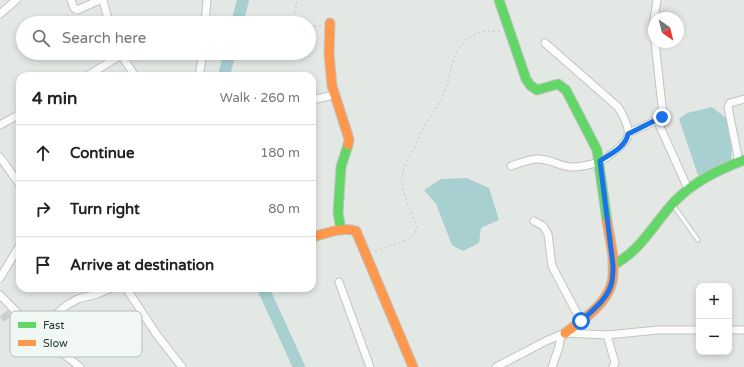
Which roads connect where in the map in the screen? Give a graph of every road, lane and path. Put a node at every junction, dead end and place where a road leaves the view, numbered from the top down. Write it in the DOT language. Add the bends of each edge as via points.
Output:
graph roads {
  1 [pos="16,0"];
  2 [pos="71,0"];
  3 [pos="102,0"];
  4 [pos="207,0"];
  5 [pos="297,0"];
  6 [pos="500,0"];
  7 [pos="657,0"];
  8 [pos="655,12"];
  9 [pos="0,14"];
  10 [pos="106,16"];
  11 [pos="206,16"];
  12 [pos="294,16"];
  13 [pos="330,23"];
  14 [pos="316,26"];
  15 [pos="510,34"];
  16 [pos="545,43"];
  17 [pos="656,48"];
  18 [pos="111,60"];
  19 [pos="124,60"];
  20 [pos="202,60"];
  21 [pos="93,72"];
  22 [pos="132,72"];
  23 [pos="200,72"];
  24 [pos="334,95"];
  25 [pos="316,99"];
  26 [pos="744,99"];
  27 [pos="16,116"];
  28 [pos="656,120"];
  29 [pos="0,125"];
  30 [pos="628,134"];
  31 [pos="0,157"];
  32 [pos="600,161"];
  33 [pos="742,161"];
  34 [pos="511,166"];
  35 [pos="16,179"];
  36 [pos="688,190"];
  37 [pos="672,204"];
  38 [pos="534,221"];
  39 [pos="341,230"];
  40 [pos="316,237"];
  41 [pos="698,240"];
  42 [pos="16,251"];
  43 [pos="365,254"];
  44 [pos="613,265"];
  45 [pos="0,274"];
  46 [pos="339,282"];
  47 [pos="93,292"];
  48 [pos="129,292"];
  49 [pos="0,295"];
  50 [pos="16,311"];
  51 [pos="59,311"];
  52 [pos="141,311"];
  53 [pos="142,312"];
  54 [pos="581,321"];
  55 [pos="696,330"];
  56 [pos="732,330"];
  57 [pos="744,330"];
  58 [pos="563,334"];
  59 [pos="607,335"];
  60 [pos="67,357"];
  61 [pos="80,367"];
  62 [pos="182,367"];
  63 [pos="370,367"];
  64 [pos="413,367"];
  65 [pos="496,367"];
  66 [pos="552,367"];
  67 [pos="613,367"];
  1 -- 9 [label="street"];
  2 -- 3 [label="street" via="77,10"];
  3 -- 10 [label="street"];
  4 -- 11 [label="street"];
  5 -- 12 [label="path"];
  6 -- 15 [label="street"];
  7 -- 8 [label="street"];
  13 -- 14 [label="path"];
  13 -- 24 [label="street" via="329,53"];
  15 -- 32 [label="street" via="530,86 538,90 558,84 566,90 597,150"];
  15 -- 43 [label="path" via="490,30 481,32 465,41 458,50 443,96 424,127 403,171 403,187 417,227 415,233 409,239"];
  16 -- 30 [label="street" via="618,107 624,117"];
  17 -- 28 [label="street" via="664,114"];
  18 -- 21 [label="street"];
  19 -- 22 [label="street"];
  20 -- 23 [label="street"];
  24 -- 25 [label="street"];
  24 -- 39 [label="street" via="349,139 340,167 338,207"];
  26 -- 33 [label="street" via="732,102 728,107"];
  27 -- 29 [label="street"];
  28 -- 30 [label="street"];
  28 -- 36 [label="street"];
  30 -- 32 [label="street" via="621,146"];
  31 -- 35 [label="street"];
  32 -- 34 [label="street" via="567,166 536,159"];
  32 -- 44 [label="street"];
  33 -- 36 [label="street" via="708,175"];
  36 -- 37 [label="street"];
  37 -- 41 [label="lane"];
  37 -- 44 [label="street" via="631,254"];
  38 -- 54 [label="street" via="543,226 548,234 552,266"];
  39 -- 40 [label="street"];
  39 -- 43 [label="street" via="352,228 356,231"];
  42 -- 45 [label="street"];
  43 -- 64 [label="street"];
  44 -- 54 [label="street" via="612,282 607,295"];
  46 -- 63 [label="street"];
  47 -- 51 [label="street" via="67,304"];
  48 -- 52 [label="street"];
  49 -- 50 [label="street"];
  53 -- 62 [label="street"];
  54 -- 58 [label="street"];
  55 -- 59 [label="street" via="658,330"];
  56 -- 57 [label="street"];
  58 -- 59 [label="street"];
  58 -- 65 [label="street"];
  58 -- 66 [label="street"];
  59 -- 67 [label="street" via="615,363"];
  60 -- 61 [label="street"];
}
